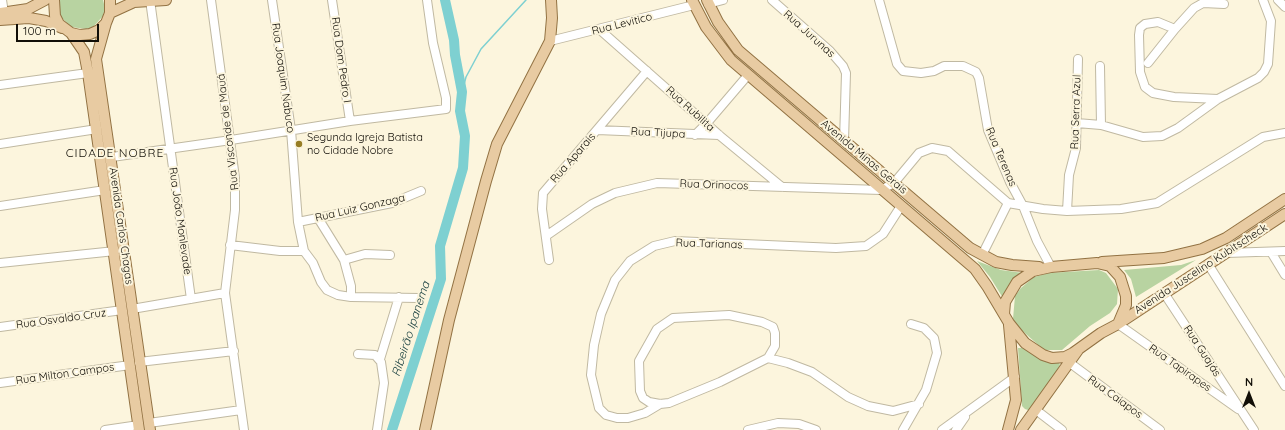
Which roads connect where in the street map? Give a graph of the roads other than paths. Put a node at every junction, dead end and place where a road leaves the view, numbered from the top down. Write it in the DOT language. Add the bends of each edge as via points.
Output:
graph roads {
  1 [pos="2,0"];
  2 [pos="46,0"];
  3 [pos="54,0"];
  4 [pos="110,0"];
  5 [pos="150,0"];
  6 [pos="166,0"];
  7 [pos="211,0"];
  8 [pos="272,0"];
  9 [pos="332,0"];
  10 [pos="427,0"];
  11 [pos="551,0"];
  12 [pos="723,0"];
  13 [pos="772,0"];
  14 [pos="879,0"];
  15 [pos="1263,0"];
  16 [pos="1278,0"];
  17 [pos="708,2"];
  18 [pos="693,3"];
  19 [pos="1224,4"];
  20 [pos="1285,7"];
  21 [pos="110,13"];
  22 [pos="1,16"];
  23 [pos="106,23"];
  24 [pos="599,29"];
  25 [pos="1175,29"];
  26 [pos="68,31"];
  27 [pos="550,41"];
  28 [pos="1078,59"];
  29 [pos="1148,63"];
  30 [pos="1100,66"];
  31 [pos="648,71"];
  32 [pos="88,73"];
  33 [pos="748,75"];
  34 [pos="0,85"];
  35 [pos="1218,99"];
  36 [pos="350,121"];
  37 [pos="708,123"];
  38 [pos="1077,123"];
  39 [pos="1101,124"];
  40 [pos="97,129"];
  41 [pos="291,130"];
  42 [pos="597,130"];
  43 [pos="1285,133"];
  44 [pos="695,135"];
  45 [pos="719,135"];
  46 [pos="231,140"];
  47 [pos="844,141"];
  48 [pos="0,144"];
  49 [pos="170,148"];
  50 [pos="112,157"];
  51 [pos="894,183"];
  52 [pos="782,187"];
  53 [pos="105,190"];
  54 [pos="881,190"];
  55 [pos="421,191"];
  56 [pos="1285,199"];
  57 [pos="1008,203"];
  58 [pos="0,206"];
  59 [pos="901,206"];
  60 [pos="1023,206"];
  61 [pos="1067,211"];
  62 [pos="1285,214"];
  63 [pos="318,218"];
  64 [pos="298,222"];
  65 [pos="546,236"];
  66 [pos="230,245"];
  67 [pos="115,251"];
  68 [pos="304,251"];
  69 [pos="1285,251"];
  70 [pos="1271,252"];
  71 [pos="1227,253"];
  72 [pos="390,255"];
  73 [pos="982,255"];
  74 [pos="344,260"];
  75 [pos="549,260"];
  76 [pos="0,263"];
  77 [pos="1097,263"];
  78 [pos="1208,264"];
  79 [pos="1051,267"];
  80 [pos="1285,275"];
  81 [pos="1164,293"];
  82 [pos="225,294"];
  83 [pos="351,296"];
  84 [pos="399,297"];
  85 [pos="419,298"];
  86 [pos="191,299"];
  87 [pos="127,310"];
  88 [pos="1006,319"];
  89 [pos="911,324"];
  90 [pos="1118,324"];
  91 [pos="0,327"];
  92 [pos="1079,349"];
  93 [pos="234,351"];
  94 [pos="358,354"];
  95 [pos="768,358"];
  96 [pos="380,359"];
  97 [pos="135,364"];
  98 [pos="1070,364"];
  99 [pos="1015,377"];
  100 [pos="0,383"];
  101 [pos="1285,386"];
  102 [pos="660,404"];
  103 [pos="919,404"];
  104 [pos="241,410"];
  105 [pos="1036,410"];
  106 [pos="970,411"];
  107 [pos="1242,412"];
  108 [pos="150,426"];
  109 [pos="139,427"];
  110 [pos="1249,428"];
  111 [pos="105,430"];
  112 [pos="244,430"];
  113 [pos="377,430"];
  114 [pos="425,430"];
  115 [pos="748,430"];
  116 [pos="816,430"];
  117 [pos="903,430"];
  118 [pos="942,430"];
  119 [pos="956,430"];
  120 [pos="1008,430"];
  121 [pos="1021,430"];
  122 [pos="1062,430"];
  123 [pos="1160,430"];
  1 -- 22 [label="street"];
  2 -- 22 [label="main road" via="28,9"];
  3 -- 26 [label="main road, Avenida Carlos Chagas" via="55,16"];
  4 -- 21 [label="main road"];
  5 -- 6 [label="main road"];
  5 -- 21 [label="main road" via="134,2"];
  5 -- 49 [label="street, Rua João Monlevade"];
  7 -- 46 [label="street, Rua Visconde de Mauá"];
  8 -- 41 [label="street, Rua Joaquim Nabuco"];
  9 -- 36 [label="street, Rua Dom Pedro I"];
  10 -- 36 [label="street" via="446,109"];
  11 -- 27 [label="main road"];
  12 -- 17 [label="street"];
  13 -- 47 [label="street, Rua Jurunas" via="843,66 846,73"];
  14 -- 60 [label="street, Rua Terenas" via="897,64 904,71 921,73 944,66 955,66 967,67 976,72 988,130"];
  15 -- 35 [label="street" via="1271,21 1271,42 1266,68 1258,78"];
  16 -- 20 [label="street"];
  17 -- 47 [label="main road, Avenida Minas Gerais" via="718,22 738,50"];
  18 -- 24 [label="street, Rua Levitico"];
  18 -- 33 [label="main road, Avenida Minas Gerais" via="722,50"];
  19 -- 25 [label="street" via="1203,3 1194,8"];
  21 -- 23 [label="main road, Avenida Carlos Chagas"];
  22 -- 26 [label="main road" via="46,21"];
  23 -- 26 [label="main road" via="90,34 80,35"];
  23 -- 50 [label="main road, Avenida Carlos Chagas" via="96,60"];
  24 -- 27 [label="street, Rua Levitico"];
  24 -- 31 [label="street, Rua Rubilita"];
  25 -- 29 [label="street"];
  25 -- 35 [label="street" via="1158,22 1145,24 1140,28 1140,72 1145,87 1153,93 1174,97"];
  26 -- 32 [label="main road, Avenida Carlos Chagas" via="84,52"];
  27 -- 114 [label="main road" via="497,144 449,320"];
  28 -- 38 [label="street, Rua Serra Azul"];
  30 -- 39 [label="street"];
  31 -- 37 [label="street, Rua Rubilita"];
  31 -- 42 [label="street, Rua Aparais"];
  32 -- 34 [label="street"];
  32 -- 40 [label="main road, Avenida Carlos Chagas"];
  33 -- 37 [label="street"];
  33 -- 54 [label="main road, Avenida Minas Gerais"];
  35 -- 39 [label="street" via="1178,128 1162,136 1143,137"];
  36 -- 41 [label="street"];
  37 -- 44 [label="street"];
  37 -- 45 [label="street, Rua Rubilita"];
  38 -- 39 [label="street"];
  38 -- 61 [label="street, Rua Serra Azul" via="1076,148 1068,175"];
  40 -- 48 [label="street"];
  40 -- 53 [label="main road, Avenida Carlos Chagas"];
  41 -- 46 [label="street"];
  41 -- 64 [label="street, Rua Joaquim Nabuco"];
  42 -- 44 [label="street, Rua Tijupa"];
  42 -- 65 [label="street, Rua Aparais" via="543,193 542,209"];
  43 -- 61 [label="street" via="1263,137 1157,203 1121,209"];
  44 -- 45 [label="street, Rua Tijupa"];
  45 -- 52 [label="street, Rua Rubilita"];
  46 -- 49 [label="street"];
  46 -- 66 [label="street, Rua Visconde de Mauá" via="235,210"];
  47 -- 51 [label="main road, Avenida Minas Gerais"];
  49 -- 50 [label="street"];
  49 -- 86 [label="street, Rua João Monlevade"];
  50 -- 87 [label="main road, Avenida Carlos Chagas"];
  51 -- 54 [label="street"];
  51 -- 57 [label="street" via="920,153 932,148 948,151"];
  51 -- 73 [label="main road, Avenida Minas Gerais" via="970,248"];
  52 -- 54 [label="street, Rua Orinocos"];
  52 -- 65 [label="street, Rua Orinocos" via="657,183 615,193 592,204"];
  53 -- 58 [label="street"];
  53 -- 67 [label="main road, Avenida Carlos Chagas"];
  54 -- 59 [label="main road, Avenida Minas Gerais"];
  55 -- 63 [label="street, Rua Luiz Gonzaga" via="392,203"];
  56 -- 77 [label="main road, Avenida Juscelino Kubitscheck" via="1226,238 1202,249 1164,258"];
  57 -- 60 [label="street"];
  57 -- 73 [label="street"];
  59 -- 88 [label="main road, Avenida Minas Gerais" via="974,269"];
  59 -- 102 [label="street, Rua Tarianas" via="883,234 866,246 836,248 675,241 654,246 630,262 614,280 601,314 591,375 599,408 606,415 628,418 645,413"];
  60 -- 61 [label="street"];
  60 -- 79 [label="street, Rua Terenas"];
  62 -- 71 [label="main road, Avenida Juscelino Kubitscheck"];
  63 -- 64 [label="street, Rua Luiz Gonzaga"];
  63 -- 74 [label="street"];
  64 -- 68 [label="street, Rua Joaquim Nabuco"];
  65 -- 75 [label="street, Rua Aparais"];
  66 -- 68 [label="street"];
  66 -- 82 [label="street, Rua Visconde de Mauá"];
  67 -- 76 [label="street"];
  67 -- 87 [label="main road, Avenida Carlos Chagas"];
  68 -- 83 [label="street" via="327,290 338,295"];
  69 -- 70 [label="street"];
  70 -- 71 [label="street"];
  70 -- 80 [label="street"];
  71 -- 78 [label="main road, Avenida Juscelino Kubitscheck"];
  72 -- 74 [label="street" via="365,254"];
  73 -- 79 [label="main road, Avenida Minas Gerais" via="996,262 1012,265"];
  74 -- 83 [label="street"];
  77 -- 79 [label="main road"];
  77 -- 90 [label="main road" via="1110,266 1124,284 1126,305"];
  78 -- 81 [label="main road, Avenida Juscelino Kubitscheck"];
  78 -- 101 [label="street"];
  79 -- 88 [label="main road" via="1033,271 1017,282 1005,302"];
  81 -- 90 [label="main road, Avenida Juscelino Kubitscheck"];
  81 -- 107 [label="street, Rua Guajás"];
  82 -- 86 [label="street, Rua Osvaldo Cruz"];
  82 -- 93 [label="street, Rua Visconde de Mauá"];
  83 -- 84 [label="street"];
  84 -- 85 [label="street"];
  84 -- 96 [label="street"];
  86 -- 87 [label="street, Rua Osvaldo Cruz"];
  87 -- 91 [label="street, Rua Osvaldo Cruz"];
  87 -- 97 [label="main road, Avenida Carlos Chagas"];
  88 -- 92 [label="main road" via="1025,343 1042,355 1058,358"];
  88 -- 99 [label="main road"];
  89 -- 103 [label="street" via="924,328 934,338 937,352 926,390"];
  90 -- 92 [label="main road"];
  90 -- 107 [label="street, Rua Tapirapes"];
  92 -- 98 [label="main road"];
  93 -- 97 [label="street, Rua Milton Campos"];
  93 -- 104 [label="street, Rua Visconde de Mauá"];
  94 -- 96 [label="street" via="370,354"];
  95 -- 102 [label="street, Rua Tarianas" via="703,389 669,403"];
  95 -- 102 [label="street" via="774,346 775,333 773,327 762,322 729,315 673,318 657,329 639,361 640,391 643,398"];
  95 -- 103 [label="street" via="812,372 848,397 868,406 893,410"];
  96 -- 113 [label="street" via="384,383"];
  97 -- 100 [label="street, Rua Milton Campos"];
  97 -- 108 [label="main road, Avenida Carlos Chagas"];
  97 -- 109 [label="main road, Avenida Carlos Chagas"];
  98 -- 105 [label="main road"];
  98 -- 123 [label="street, Rua Caiapos"];
  99 -- 106 [label="street"];
  99 -- 120 [label="main road" via="1016,400"];
  103 -- 117 [label="street"];
  104 -- 108 [label="street"];
  104 -- 112 [label="street, Rua Visconde de Mauá"];
  105 -- 121 [label="main road"];
  105 -- 122 [label="street"];
  106 -- 118 [label="street"];
  106 -- 119 [label="street"];
  107 -- 110 [label="street, Rua Guajás"];
  109 -- 111 [label="street"];
  115 -- 116 [label="street" via="778,423 799,424"];
}
